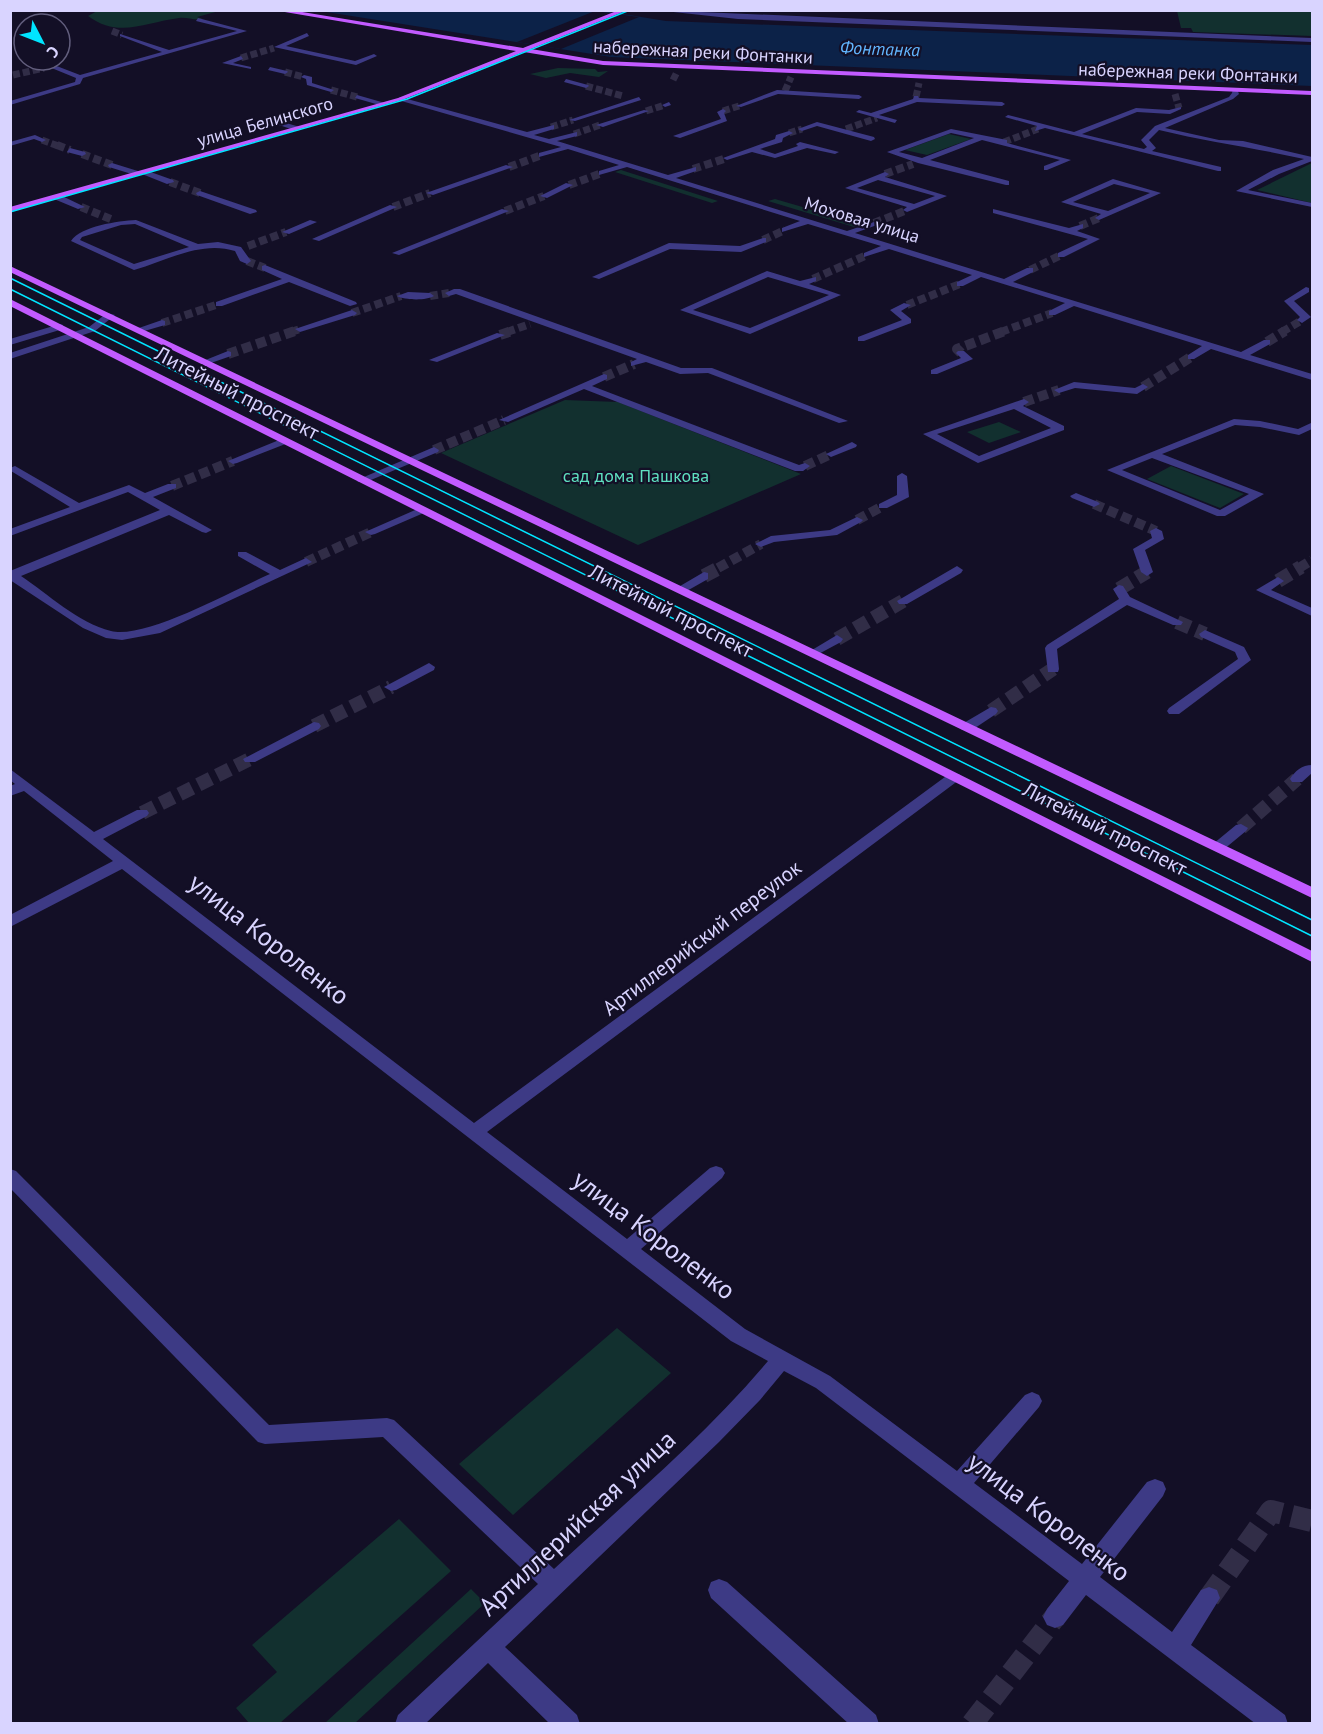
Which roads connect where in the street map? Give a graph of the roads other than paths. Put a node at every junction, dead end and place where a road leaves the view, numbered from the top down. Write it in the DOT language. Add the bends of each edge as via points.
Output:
graph roads {
  1 [pos="276,10"];
  2 [pos="625,10"];
  3 [pos="658,10"];
  4 [pos="717,13"];
  5 [pos="198,20"];
  6 [pos="122,35"];
  7 [pos="307,35"];
  8 [pos="1312,40"];
  9 [pos="524,51"];
  10 [pos="168,52"];
  11 [pos="374,56"];
  12 [pos="242,58"];
  13 [pos="249,68"];
  14 [pos="270,69"];
  15 [pos="66,72"];
  16 [pos="285,72"];
  17 [pos="304,76"];
  18 [pos="80,77"];
  19 [pos="566,81"];
  20 [pos="586,86"];
  21 [pos="331,90"];
  22 [pos="1234,90"];
  23 [pos="1312,93"];
  24 [pos="623,96"];
  25 [pos="357,97"];
  26 [pos="859,97"];
  27 [pos="400,99"];
  28 [pos="10,103"];
  29 [pos="383,104"];
  30 [pos="1002,104"];
  31 [pos="739,106"];
  32 [pos="1179,108"];
  33 [pos="646,111"];
  34 [pos="723,111"];
  35 [pos="859,112"];
  36 [pos="876,117"];
  37 [pos="1008,117"];
  38 [pos="573,120"];
  39 [pos="272,121"];
  40 [pos="894,121"];
  41 [pos="600,125"];
  42 [pos="551,127"];
  43 [pos="1158,128"];
  44 [pos="297,129"];
  45 [pos="802,129"];
  46 [pos="789,133"];
  47 [pos="574,134"];
  48 [pos="1075,134"];
  49 [pos="526,135"];
  50 [pos="677,136"];
  51 [pos="982,138"];
  52 [pos="871,139"];
  53 [pos="42,140"];
  54 [pos="779,140"];
  55 [pos="549,141"];
  56 [pos="10,144"];
  57 [pos="808,145"];
  58 [pos="568,147"];
  59 [pos="752,149"];
  60 [pos="70,150"];
  61 [pos="1145,151"];
  62 [pos="835,152"];
  63 [pos="82,154"];
  64 [pos="542,155"];
  65 [pos="728,158"];
  66 [pos="1312,159"];
  67 [pos="922,161"];
  68 [pos="913,164"];
  69 [pos="112,165"];
  70 [pos="627,165"];
  71 [pos="509,167"];
  72 [pos="1047,168"];
  73 [pos="693,169"];
  74 [pos="1218,169"];
  75 [pos="142,173"];
  76 [pos="602,173"];
  77 [pos="669,178"];
  78 [pos="170,182"];
  79 [pos="1006,183"];
  80 [pos="569,184"];
  81 [pos="200,193"];
  82 [pos="430,193"];
  83 [pos="544,196"];
  84 [pos="57,197"];
  85 [pos="1312,205"];
  86 [pos="81,207"];
  87 [pos="393,207"];
  88 [pos="910,208"];
  89 [pos="10,210"];
  90 [pos="505,211"];
  91 [pos="996,211"];
  92 [pos="253,213"];
  93 [pos="1109,214"];
  94 [pos="1099,218"];
  95 [pos="807,221"];
  96 [pos="313,222"];
  97 [pos="873,223"];
  98 [pos="1080,226"];
  99 [pos="785,230"];
  100 [pos="1070,231"];
  101 [pos="286,232"];
  102 [pos="848,233"];
  103 [pos="316,239"];
  104 [pos="763,240"];
  105 [pos="889,246"];
  106 [pos="197,247"];
  107 [pos="396,253"];
  108 [pos="867,255"];
  109 [pos="1061,255"];
  110 [pos="248,261"];
  111 [pos="10,268"];
  112 [pos="265,268"];
  113 [pos="1030,270"];
  114 [pos="981,274"];
  115 [pos="596,277"];
  116 [pos="813,279"];
  117 [pos="288,280"];
  118 [pos="1005,282"];
  119 [pos="801,284"];
  120 [pos="960,284"];
  121 [pos="1306,290"];
  122 [pos="449,293"];
  123 [pos="401,296"];
  124 [pos="430,296"];
  125 [pos="10,302"];
  126 [pos="1073,303"];
  127 [pos="219,304"];
  128 [pos="907,305"];
  129 [pos="1052,313"];
  130 [pos="110,315"];
  131 [pos="1307,319"];
  132 [pos="162,323"];
  133 [pos="60,327"];
  134 [pos="141,329"];
  135 [pos="300,329"];
  136 [pos="77,335"];
  137 [pos="500,335"];
  138 [pos="861,339"];
  139 [pos="10,342"];
  140 [pos="1267,342"];
  141 [pos="1210,345"];
  142 [pos="961,353"];
  143 [pos="228,354"];
  144 [pos="1243,355"];
  145 [pos="10,356"];
  146 [pos="1191,357"];
  147 [pos="646,359"];
  148 [pos="434,360"];
  149 [pos="208,361"];
  150 [pos="634,364"];
  151 [pos="934,372"];
  152 [pos="1312,376"];
  153 [pos="604,377"];
  154 [pos="584,386"];
  155 [pos="1143,387"];
  156 [pos="1059,390"];
  157 [pos="1019,403"];
  158 [pos="504,420"];
  159 [pos="843,421"];
  160 [pos="1311,426"];
  161 [pos="284,441"];
  162 [pos="852,445"];
  163 [pos="434,450"];
  164 [pos="831,454"];
  165 [pos="1152,454"];
  166 [pos="411,459"];
  167 [pos="233,461"];
  168 [pos="805,466"];
  169 [pos="15,469"];
  170 [pos="902,476"];
  171 [pos="362,480"];
  172 [pos="172,486"];
  173 [pos="144,496"];
  174 [pos="1076,496"];
  175 [pos="1094,504"];
  176 [pos="884,506"];
  177 [pos="78,507"];
  178 [pos="170,510"];
  179 [pos="422,510"];
  180 [pos="857,520"];
  181 [pos="206,530"];
  182 [pos="1156,531"];
  183 [pos="371,532"];
  184 [pos="10,533"];
  185 [pos="761,544"];
  186 [pos="242,554"];
  187 [pos="306,562"];
  188 [pos="957,570"];
  189 [pos="1147,572"];
  190 [pos="279,574"];
  191 [pos="11,575"];
  192 [pos="704,576"];
  193 [pos="1278,581"];
  194 [pos="681,589"];
  195 [pos="903,601"];
  196 [pos="1312,612"];
  197 [pos="1177,622"];
  198 [pos="1205,634"];
  199 [pos="837,639"];
  200 [pos="813,653"];
  201 [pos="429,667"];
  202 [pos="1053,669"];
  203 [pos="391,687"];
  204 [pos="991,711"];
  205 [pos="1174,711"];
  206 [pos="314,726"];
  207 [pos="967,727"];
  208 [pos="250,759"];
  209 [pos="1312,769"];
  210 [pos="10,773"];
  211 [pos="954,777"];
  212 [pos="1297,779"];
  213 [pos="25,785"];
  214 [pos="10,792"];
  215 [pos="142,813"];
  216 [pos="1241,828"];
  217 [pos="92,839"];
  218 [pos="1218,847"];
  219 [pos="123,862"];
  220 [pos="1312,893"];
  221 [pos="10,922"];
  222 [pos="1312,957"];
  223 [pos="474,1132"];
  224 [pos="716,1173"];
  225 [pos="10,1176"];
  226 [pos="627,1250"];
  227 [pos="782,1359"];
  228 [pos="1032,1401"];
  229 [pos="958,1485"];
  230 [pos="1155,1489"];
  231 [pos="1084,1580"];
  232 [pos="554,1584"];
  233 [pos="719,1590"];
  234 [pos="1209,1598"];
  235 [pos="1055,1617"];
  236 [pos="488,1647"];
  237 [pos="1175,1648"];
  238 [pos="407,1724"];
  239 [pos="568,1724"];
  240 [pos="867,1724"];
  241 [pos="1276,1724"];
  1 -- 9 [label="main road, набережная реки Фонтанки"];
  2 -- 9 [label="main road, улица Белинского"];
  3 -- 4 [label="street, набережная реки Фонтанки"];
  4 -- 8 [label="street, набережная реки Фонтанки" via="1158,30"];
  5 -- 10 [label="street" via="244,31"];
  6 -- 10 [label="street"];
  7 -- 11 [label="street" via="277,47 356,63"];
  9 -- 22 [label="main road, набережная реки Фонтанки" via="677,69"];
  9 -- 27 [label="main road, улица Белинского"];
  10 -- 18 [label="street"];
  12 -- 13 [label="street" via="225,63"];
  14 -- 16 [label="street"];
  15 -- 18 [label="street"];
  17 -- 21 [label="street" via="310,78 309,84"];
  18 -- 28 [label="street" via="78,83"];
  19 -- 20 [label="street"];
  22 -- 23 [label="main road, набережная реки Фонтанки"];
  22 -- 43 [label="street" via="1232,98"];
  24 -- 38 [label="street" via="639,99"];
  25 -- 29 [label="street"];
  26 -- 31 [label="street" via="777,92"];
  27 -- 29 [label="main road, улица Белинского"];
  27 -- 49 [label="street, Моховая улица"];
  29 -- 44 [label="main road, улица Белинского"];
  30 -- 36 [label="street" via="916,98"];
  32 -- 48 [label="street" via="1170,112 1136,110"];
  33 -- 41 [label="street"];
  34 -- 50 [label="street" via="720,112 725,120"];
  35 -- 36 [label="street"];
  36 -- 40 [label="street"];
  37 -- 48 [label="street"];
  39 -- 44 [label="street"];
  42 -- 49 [label="street"];
  43 -- 61 [label="street" via="1145,140 1152,148"];
  43 -- 66 [label="street" via="1219,142 1243,142"];
  44 -- 75 [label="main road, улица Белинского"];
  45 -- 52 [label="street" via="817,124"];
  46 -- 54 [label="street"];
  47 -- 55 [label="street"];
  48 -- 61 [label="street"];
  49 -- 55 [label="street, Моховая улица"];
  51 -- 67 [label="street"];
  51 -- 67 [label="street" via="951,131 891,152"];
  51 -- 72 [label="street" via="1067,160"];
  53 -- 56 [label="street" via="35,137"];
  54 -- 57 [label="street"];
  54 -- 59 [label="street"];
  55 -- 58 [label="street, Моховая улица"];
  57 -- 59 [label="street" via="775,156"];
  57 -- 62 [label="street"];
  58 -- 64 [label="street"];
  58 -- 70 [label="street, Моховая улица"];
  59 -- 65 [label="street"];
  60 -- 63 [label="street"];
  61 -- 74 [label="street"];
  66 -- 85 [label="street" via="1240,191"];
  67 -- 68 [label="street"];
  67 -- 79 [label="street"];
  69 -- 75 [label="street"];
  70 -- 76 [label="street"];
  70 -- 77 [label="street, Моховая улица"];
  71 -- 82 [label="street"];
  73 -- 77 [label="street"];
  75 -- 78 [label="street"];
  75 -- 84 [label="main road, улица Белинского"];
  77 -- 95 [label="street, Моховая улица"];
  80 -- 83 [label="street"];
  81 -- 92 [label="street"];
  84 -- 86 [label="street"];
  84 -- 89 [label="main road, улица Белинского"];
  87 -- 103 [label="street"];
  88 -- 88 [label="street" via="943,196 881,176 849,188"];
  90 -- 107 [label="street"];
  91 -- 100 [label="street"];
  93 -- 93 [label="street" via="1128,205 1157,193 1113,181 1065,202"];
  93 -- 94 [label="street"];
  95 -- 99 [label="street"];
  95 -- 102 [label="street, Моховая улица"];
  96 -- 101 [label="street"];
  97 -- 102 [label="street"];
  98 -- 100 [label="street"];
  100 -- 109 [label="street" via="1096,239"];
  102 -- 105 [label="street, Моховая улица"];
  104 -- 115 [label="street" via="741,249 669,246"];
  105 -- 108 [label="street"];
  105 -- 114 [label="street, Моховая улица"];
  106 -- 106 [label="street" via="136,222 117,222 79,235 75,240 134,267"];
  106 -- 110 [label="street" via="208,244 243,248 243,259"];
  111 -- 130 [label="main road, Литейный проспект"];
  112 -- 117 [label="street"];
  113 -- 118 [label="street"];
  114 -- 118 [label="street, Моховая улица"];
  114 -- 120 [label="street"];
  116 -- 119 [label="street"];
  117 -- 127 [label="street"];
  117 -- 135 [label="street" via="352,308"];
  118 -- 126 [label="street, Моховая улица"];
  119 -- 119 [label="street" via="837,296 750,331 684,310 767,274"];
  121 -- 131 [label="street" via="1288,301"];
  122 -- 147 [label="street" via="457,291 533,323 555,325"];
  123 -- 124 [label="street"];
  125 -- 133 [label="main road, Литейный проспект"];
  126 -- 129 [label="street"];
  126 -- 141 [label="street, Моховая улица"];
  128 -- 138 [label="street" via="895,310 908,321"];
  130 -- 134 [label="main road, Литейный проспект"];
  130 -- 136 [label="street"];
  132 -- 134 [label="street"];
  133 -- 136 [label="main road, Литейный проспект"];
  133 -- 139 [label="street"];
  134 -- 149 [label="main road, Литейный проспект"];
  136 -- 145 [label="street"];
  136 -- 161 [label="main road, Литейный проспект"];
  137 -- 148 [label="street"];
  140 -- 144 [label="street"];
  141 -- 144 [label="street, Моховая улица"];
  141 -- 146 [label="street"];
  142 -- 151 [label="street" via="968,359"];
  143 -- 149 [label="street"];
  144 -- 152 [label="street, Моховая улица"];
  147 -- 150 [label="street"];
  147 -- 159 [label="street" via="680,371 710,370"];
  149 -- 166 [label="main road, Литейный проспект"];
  153 -- 154 [label="street"];
  154 -- 158 [label="street"];
  154 -- 168 [label="street" via="799,469"];
  155 -- 156 [label="street" via="1137,391 1074,385"];
  157 -- 157 [label="street" via="971,419 928,434 978,460 1060,428"];
  160 -- 165 [label="street" via="1299,432 1234,422"];
  161 -- 167 [label="street"];
  161 -- 171 [label="main road, Литейный проспект"];
  162 -- 164 [label="street"];
  163 -- 166 [label="street"];
  165 -- 165 [label="street" via="1163,458 1258,494 1221,514 1112,470"];
  166 -- 171 [label="street"];
  166 -- 194 [label="main road, Литейный проспект"];
  169 -- 177 [label="street"];
  170 -- 176 [label="street" via="903,496"];
  171 -- 179 [label="main road, Литейный проспект"];
  172 -- 173 [label="street"];
  173 -- 177 [label="street" via="129,488"];
  173 -- 178 [label="street"];
  174 -- 175 [label="street"];
  177 -- 184 [label="street"];
  178 -- 181 [label="street"];
  178 -- 191 [label="street"];
  179 -- 183 [label="street"];
  179 -- 211 [label="main road, Литейный проспект"];
  180 -- 185 [label="street" via="833,532 771,539"];
  182 -- 189 [label="street" via="1158,539 1139,549"];
  186 -- 190 [label="street"];
  187 -- 190 [label="street"];
  188 -- 195 [label="street"];
  190 -- 191 [label="street" via="156,630 134,635 96,630"];
  192 -- 194 [label="street"];
  193 -- 196 [label="street" via="1262,590"];
  194 -- 200 [label="main road, Литейный проспект"];
  197 -- 202 [label="street" via="1123,594 1051,648"];
  198 -- 205 [label="street" via="1240,650 1245,660"];
  199 -- 200 [label="street"];
  200 -- 207 [label="main road, Литейный проспект"];
  201 -- 203 [label="street"];
  204 -- 207 [label="street"];
  206 -- 208 [label="street"];
  207 -- 218 [label="main road, Литейный проспект"];
  209 -- 212 [label="street"];
  210 -- 213 [label="street, улица Короленко"];
  211 -- 222 [label="main road, Литейный проспект"];
  211 -- 223 [label="street, Артиллерийский переулок"];
  213 -- 214 [label="street"];
  213 -- 217 [label="street, улица Короленко"];
  215 -- 217 [label="street"];
  216 -- 218 [label="street"];
  217 -- 219 [label="street, улица Короленко"];
  218 -- 220 [label="main road, Литейный проспект"];
  219 -- 221 [label="street"];
  219 -- 223 [label="street, улица Короленко"];
  223 -- 226 [label="street, улица Короленко"];
  224 -- 226 [label="street"];
  225 -- 232 [label="street" via="265,1435 387,1427"];
  226 -- 227 [label="street, улица Короленко" via="738,1335"];
  227 -- 229 [label="street, улица Короленко" via="823,1382"];
  227 -- 232 [label="street, Артиллерийская улица" via="712,1435"];
  228 -- 229 [label="street"];
  229 -- 231 [label="street, улица Короленко"];
  230 -- 231 [label="street"];
  231 -- 235 [label="street"];
  231 -- 237 [label="street, улица Короленко"];
  232 -- 236 [label="street, Артиллерийская улица"];
  233 -- 240 [label="street"];
  234 -- 237 [label="street"];
  236 -- 238 [label="street, Артиллерийская улица"];
  236 -- 239 [label="street"];
  237 -- 241 [label="street, улица Короленко"];
}
